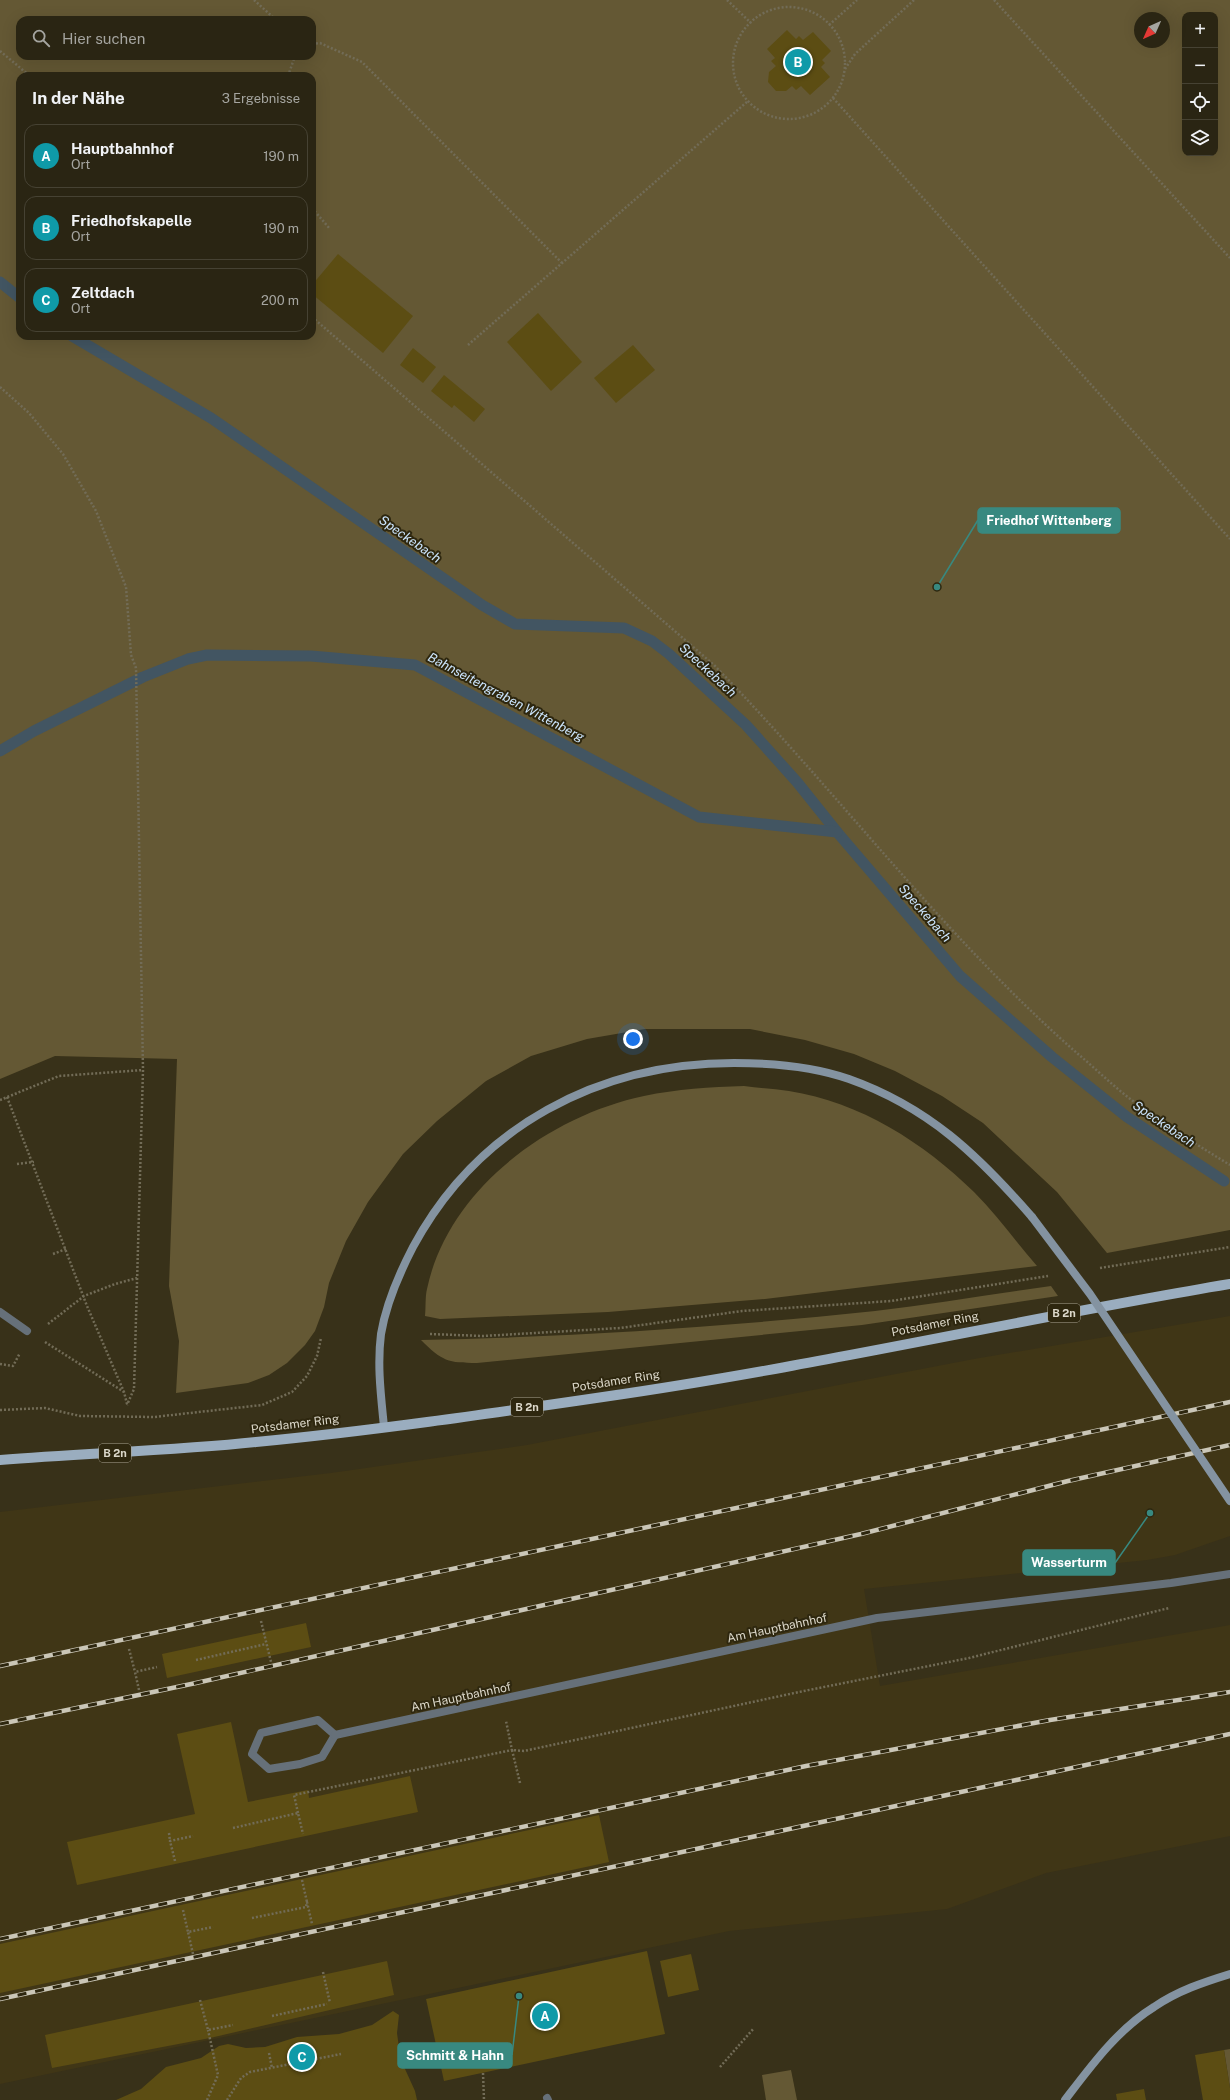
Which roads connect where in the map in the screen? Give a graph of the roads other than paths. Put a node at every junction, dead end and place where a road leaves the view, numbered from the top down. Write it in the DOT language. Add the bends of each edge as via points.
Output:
graph roads {
  1 [pos="1230,1284"];
  2 [pos="0,1312"];
  3 [pos="27,1331"];
  4 [pos="384,1427"];
  5 [pos="0,1460"];
  6 [pos="1230,1501"];
  7 [pos="1230,1574"];
  8 [pos="335,1735"];
  9 [pos="1230,1974"];
  10 [pos="1065,2100"];
  1 -- 4 [label="main road, Potsdamer Ring / B 2n" via="1066,1312 745,1374 602,1398"];
  2 -- 3 [label="street"];
  4 -- 5 [label="main road, Potsdamer Ring / B 2n" via="256,1442"];
  4 -- 6 [label="street, bridge" via="379,1376 381,1333 391,1298 405,1263 436,1208 466,1172 525,1122 560,1102 599,1086 638,1074 678,1066 764,1063 806,1067 847,1078 883,1093 920,1113 982,1162 1032,1217 1090,1294"];
  7 -- 8 [label="street, Am Hauptbahnhof" via="884,1617"];
  8 -- 8 [label="street" via="318,1720 288,1726 261,1733 252,1754 268,1769 300,1764 322,1757"];
  9 -- 10 [label="street" via="1206,1981 1153,2007 1117,2037"];
}
